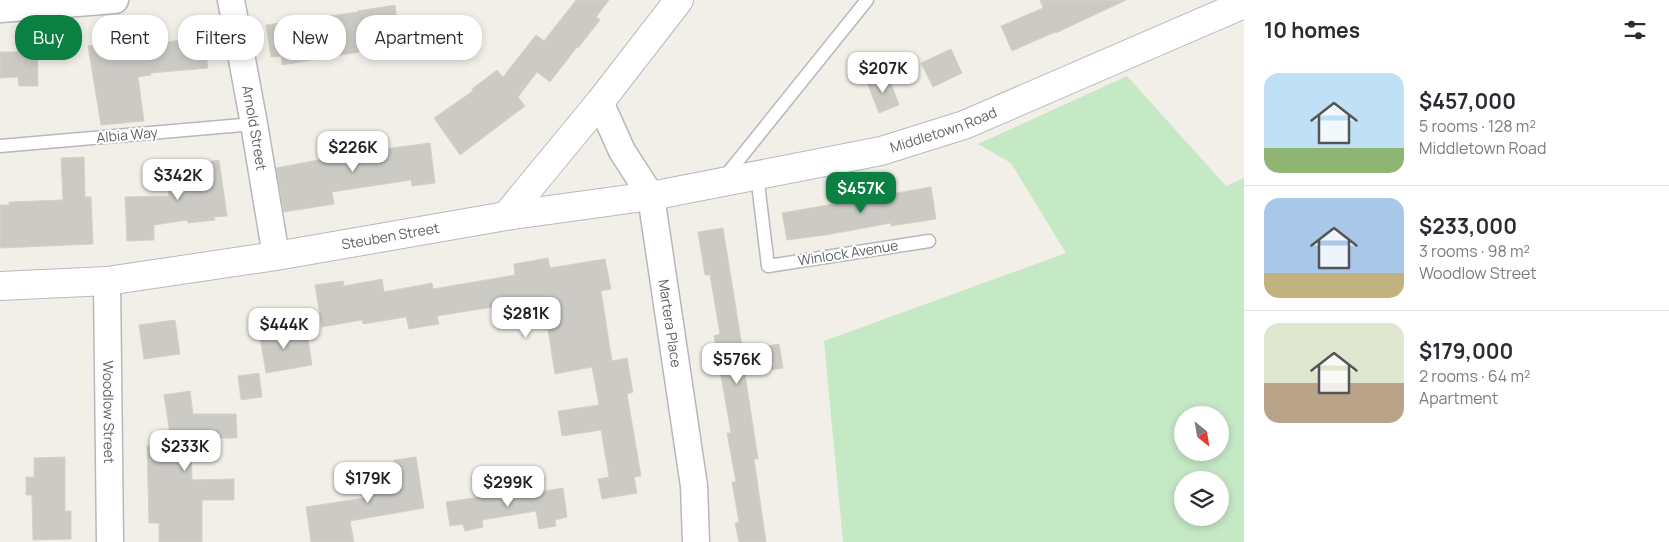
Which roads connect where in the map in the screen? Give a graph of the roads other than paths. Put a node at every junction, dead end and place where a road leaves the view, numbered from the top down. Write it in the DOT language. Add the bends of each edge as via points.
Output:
graph roads {
  1 [pos="115,0"];
  2 [pos="231,0"];
  3 [pos="679,0"];
  4 [pos="867,0"];
  5 [pos="1244,4"];
  6 [pos="0,9"];
  7 [pos="600,102"];
  8 [pos="254,124"];
  9 [pos="0,146"];
  10 [pos="757,175"];
  11 [pos="721,182"];
  12 [pos="651,196"];
  13 [pos="506,216"];
  14 [pos="929,240"];
  15 [pos="276,256"];
  16 [pos="107,281"];
  17 [pos="0,286"];
  18 [pos="110,542"];
  19 [pos="696,542"];
  1 -- 6 [label="street"];
  2 -- 8 [label="street, Arnold Street"];
  3 -- 7 [label="street"];
  4 -- 11 [label="lane"];
  5 -- 10 [label="street, Middletown Road" via="964,125 881,151"];
  7 -- 12 [label="street" via="622,151"];
  7 -- 13 [label="street"];
  8 -- 9 [label="lane, Albia Way"];
  8 -- 15 [label="street, Arnold Street"];
  10 -- 11 [label="street, Middletown Road"];
  10 -- 14 [label="lane, Winlock Avenue" via="768,266"];
  11 -- 12 [label="street, Middletown Road"];
  12 -- 13 [label="street, Middletown Road"];
  12 -- 19 [label="street, Martera Place" via="694,486"];
  13 -- 15 [label="street, Steuben Street"];
  15 -- 16 [label="street, Steuben Street"];
  16 -- 17 [label="street, Steuben Street"];
  16 -- 18 [label="street, Woodlow Street"];
}
